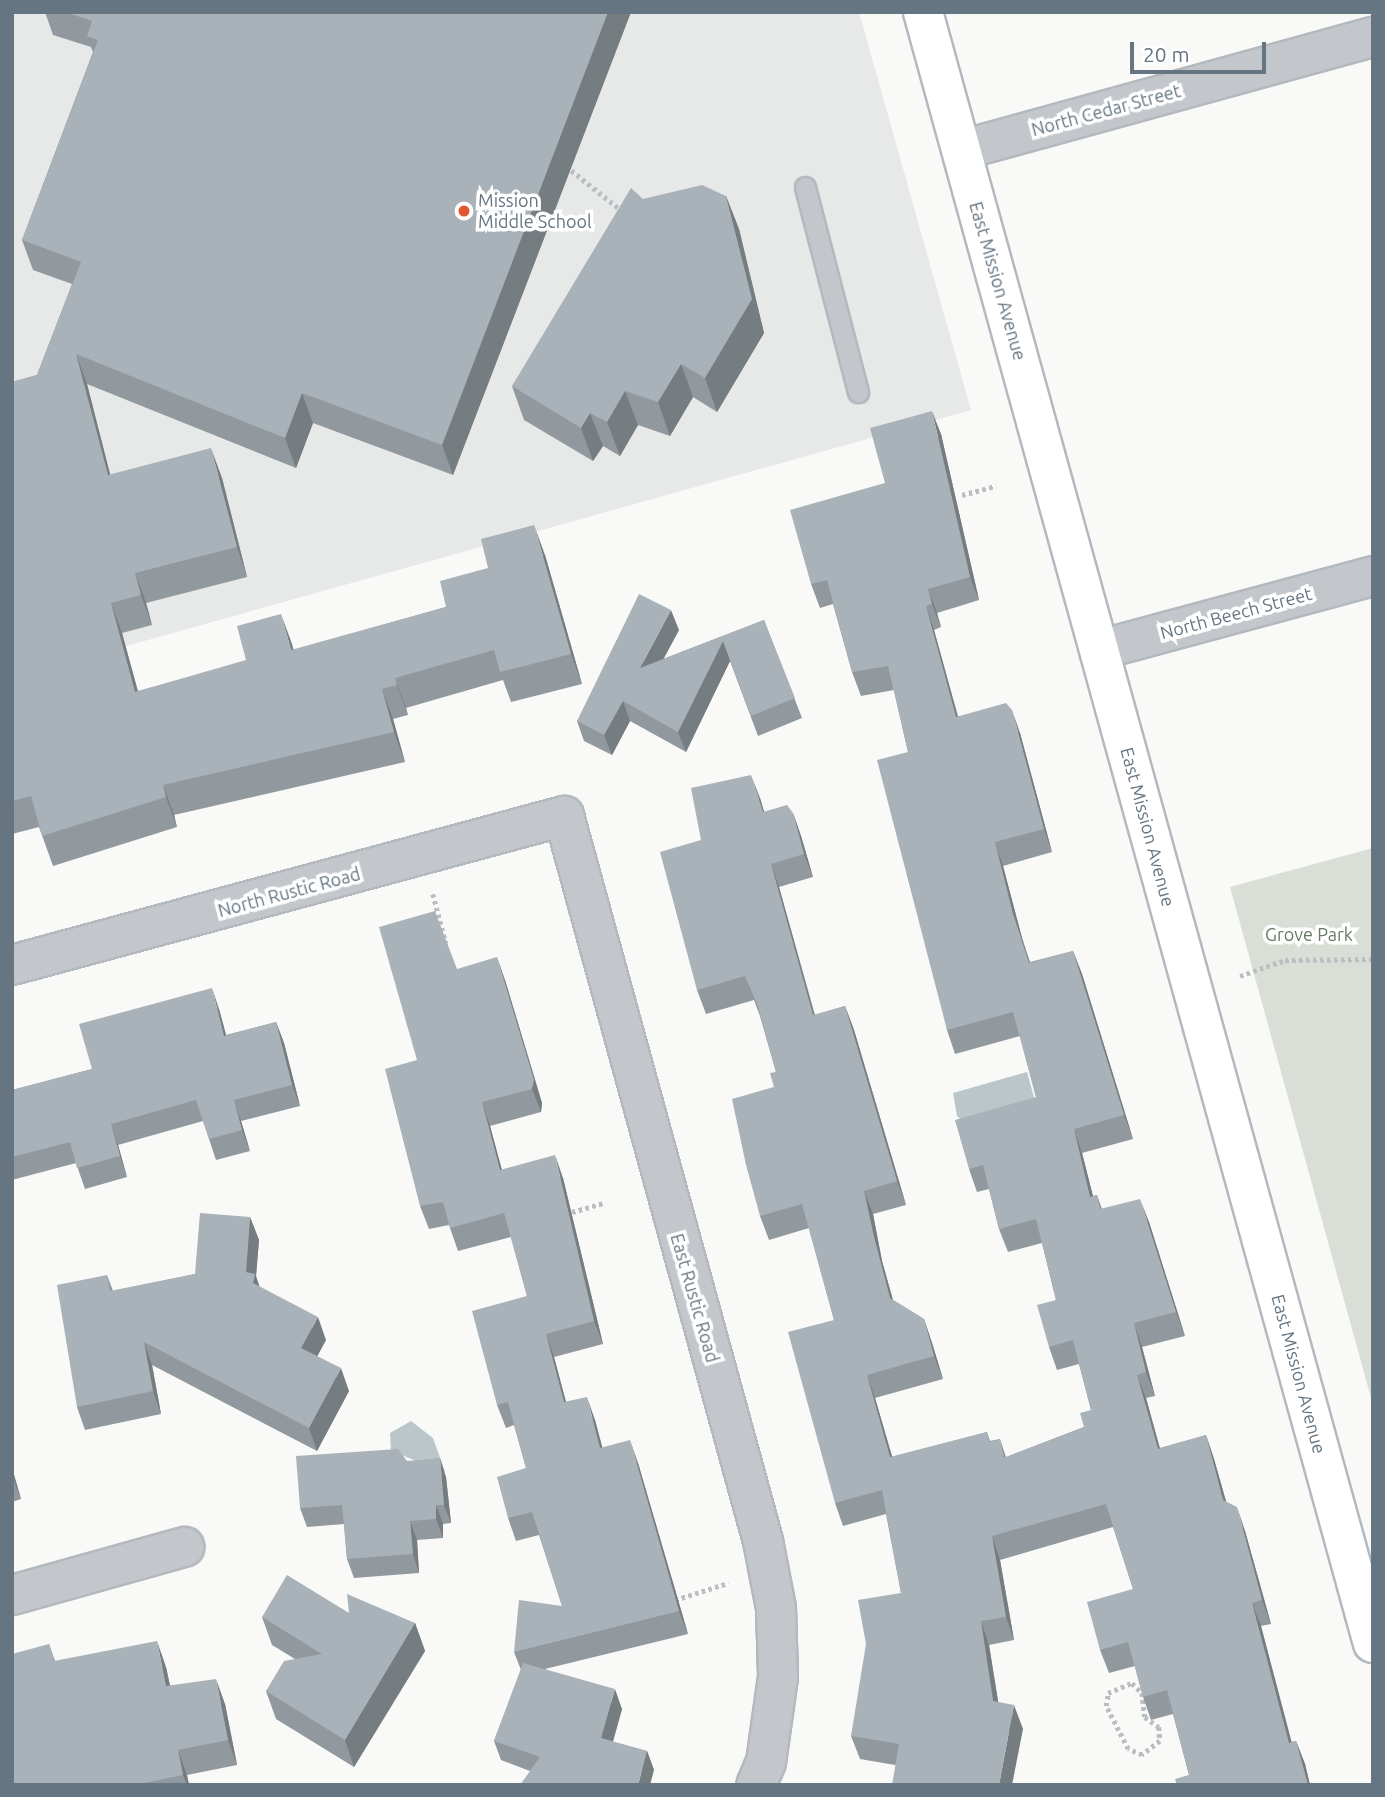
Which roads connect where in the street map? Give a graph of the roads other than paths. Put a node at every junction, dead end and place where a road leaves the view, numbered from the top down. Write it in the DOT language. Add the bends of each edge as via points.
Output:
graph roads {
  1 [pos="923,12"];
  2 [pos="1373,37"];
  3 [pos="961,150"];
  4 [pos="805,187"];
  5 [pos="858,392"];
  6 [pos="1373,576"];
  7 [pos="1099,650"];
  8 [pos="564,816"];
  9 [pos="12,965"];
  10 [pos="184,1547"];
  11 [pos="12,1595"];
  12 [pos="1373,1643"];
  13 [pos="756,1785"];
  1 -- 3 [label="main road, East Mission Avenue"];
  2 -- 3 [label="street, North Cedar Street"];
  3 -- 7 [label="main road, East Mission Avenue"];
  4 -- 5 [label="lane"];
  6 -- 7 [label="street, North Beech Street"];
  7 -- 12 [label="main road, East Mission Avenue"];
  8 -- 9 [label="street, North Rustic Road"];
  8 -- 13 [label="street, East Rustic Road" via="763,1541 776,1608 778,1677 766,1762"];
  10 -- 11 [label="street"];
}
